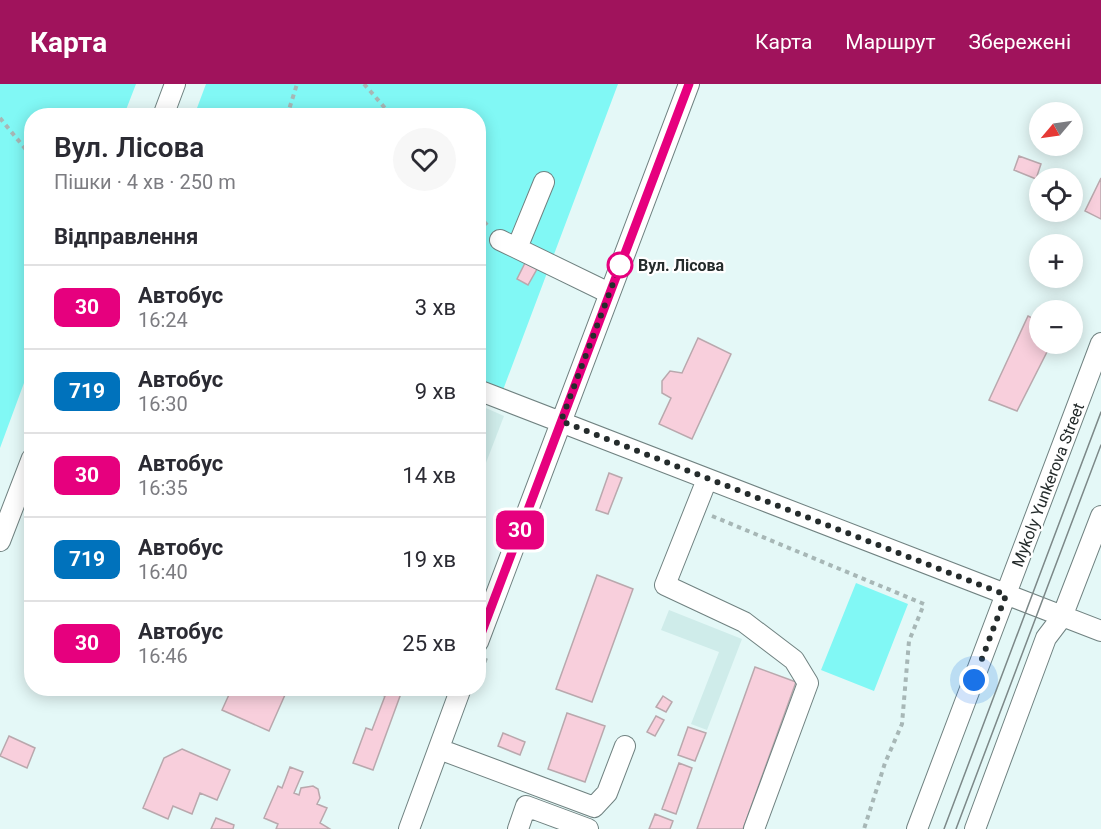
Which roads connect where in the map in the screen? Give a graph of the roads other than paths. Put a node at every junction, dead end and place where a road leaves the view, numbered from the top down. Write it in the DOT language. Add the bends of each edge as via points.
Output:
graph roads {
  1 [pos="175,84"];
  2 [pos="689,84"];
  3 [pos="166,108"];
  4 [pos="544,182"];
  5 [pos="609,292"];
  6 [pos="1101,344"];
  7 [pos="486,393"];
  8 [pos="561,421"];
  9 [pos="24,479"];
  10 [pos="706,482"];
  11 [pos="1101,516"];
  12 [pos="0,541"];
  13 [pos="1006,595"];
  14 [pos="1062,617"];
  15 [pos="486,621"];
  16 [pos="1101,631"];
  17 [pos="458,696"];
  18 [pos="625,746"];
  19 [pos="439,749"];
  20 [pos="409,829"];
  21 [pos="518,829"];
  22 [pos="588,829"];
  23 [pos="754,829"];
  24 [pos="917,829"];
  25 [pos="975,829"];
  1 -- 3 [label="street"];
  2 -- 5 [label="street"];
  4 -- 5 [label="street" via="508,244"];
  5 -- 8 [label="street"];
  6 -- 13 [label="street, Mykoly Yunkerova Street"];
  7 -- 8 [label="street"];
  8 -- 13 [label="street"];
  8 -- 15 [label="street"];
  9 -- 12 [label="street"];
  10 -- 23 [label="street" via="665,585 744,622 794,660 808,683"];
  11 -- 14 [label="street"];
  13 -- 14 [label="street"];
  13 -- 24 [label="street, Mykoly Yunkerova Street"];
  14 -- 16 [label="street"];
  14 -- 25 [label="street" via="1046,638"];
  17 -- 19 [label="street"];
  18 -- 19 [label="street" via="607,793 594,807"];
  19 -- 20 [label="street"];
  21 -- 22 [label="street" via="526,806"];
}
